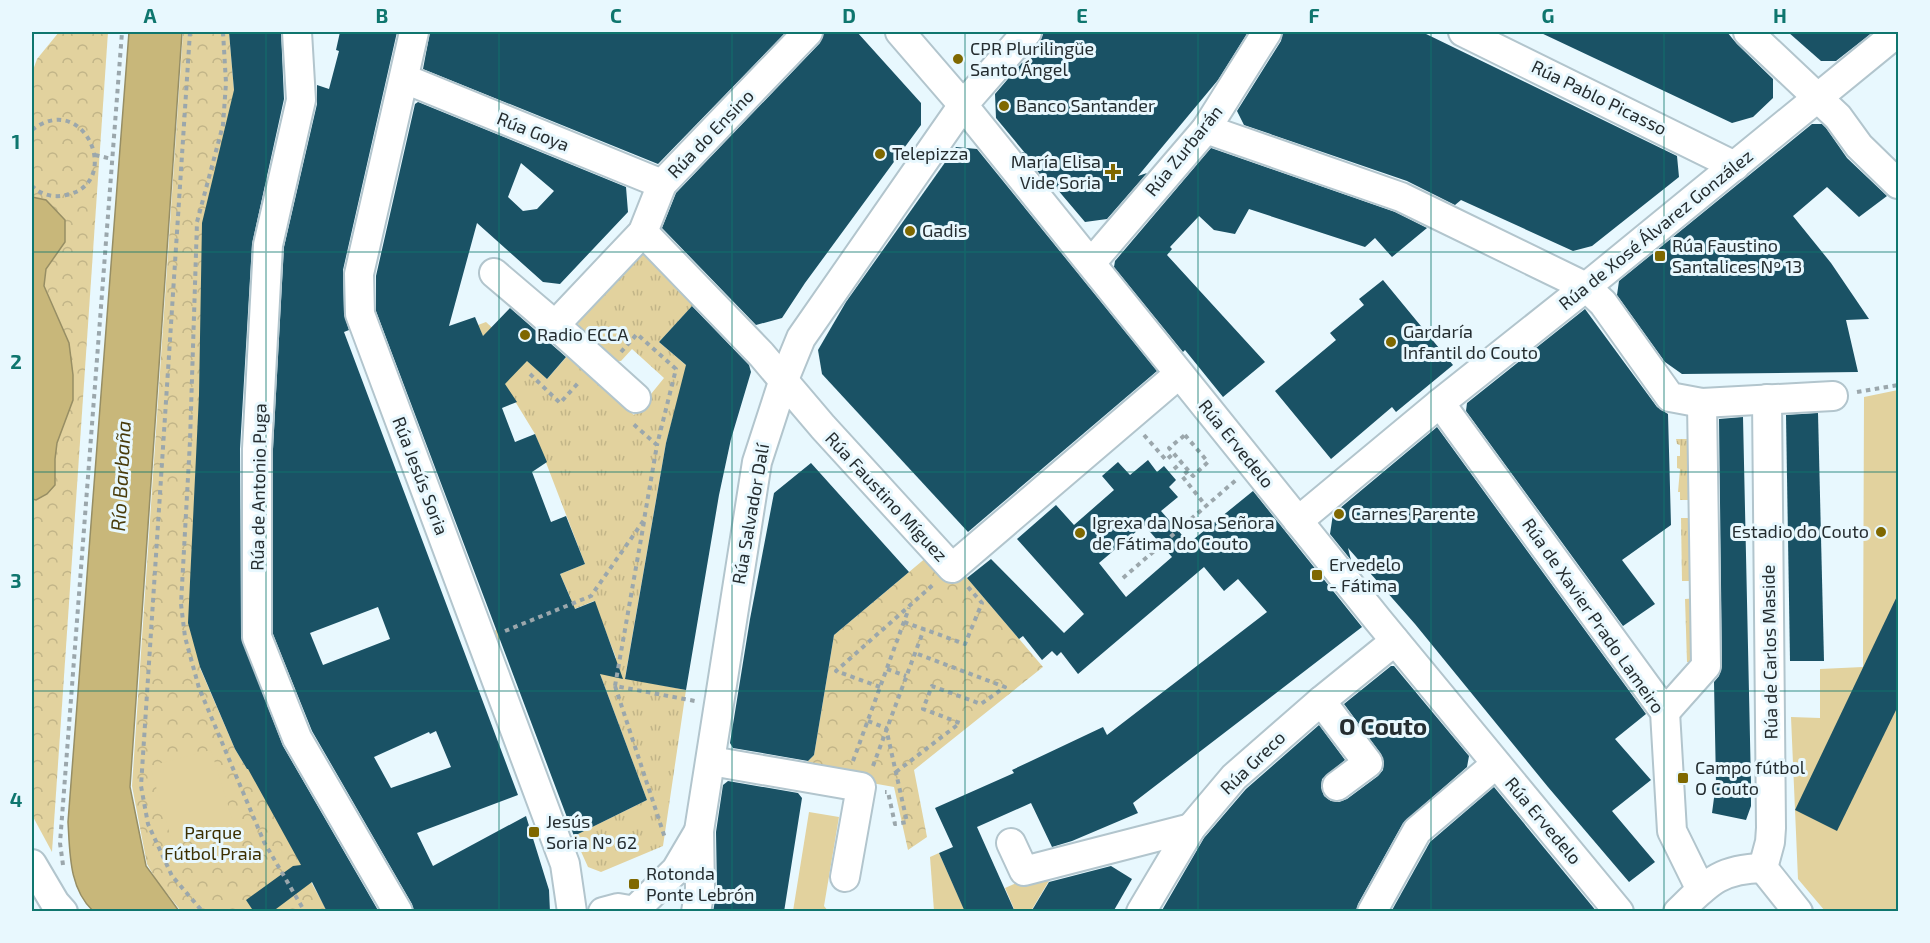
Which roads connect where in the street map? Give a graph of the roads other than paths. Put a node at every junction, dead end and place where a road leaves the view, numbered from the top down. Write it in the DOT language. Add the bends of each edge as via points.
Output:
graph roads {
  1 [pos="297,32"];
  2 [pos="414,32"];
  3 [pos="808,32"];
  4 [pos="900,32"];
  5 [pos="1027,32"];
  6 [pos="1268,32"];
  7 [pos="1463,32"];
  8 [pos="1748,32"];
  9 [pos="1898,32"];
  10 [pos="405,79"];
  11 [pos="1818,98"];
  12 [pos="963,105"];
  13 [pos="1206,129"];
  14 [pos="1735,166"];
  15 [pos="662,184"];
  16 [pos="1899,184"];
  17 [pos="642,232"];
  18 [pos="1091,263"];
  19 [pos="494,273"];
  20 [pos="1586,286"];
  21 [pos="555,325"];
  22 [pos="1179,374"];
  23 [pos="783,382"];
  24 [pos="1833,396"];
  25 [pos="1767,399"];
  26 [pos="1440,403"];
  27 [pos="1702,403"];
  28 [pos="630,406"];
  29 [pos="1298,521"];
  30 [pos="1395,640"];
  31 [pos="1321,701"];
  32 [pos="1665,712"];
  33 [pos="711,761"];
  34 [pos="1496,764"];
  35 [pos="1337,786"];
  36 [pos="1191,828"];
  37 [pos="699,831"];
  38 [pos="1011,843"];
  39 [pos="32,864"];
  40 [pos="1763,868"];
  41 [pos="845,877"];
  42 [pos="1701,890"];
  43 [pos="638,911"];
  44 [pos="63,912"];
  45 [pos="398,912"];
  46 [pos="572,912"];
  47 [pos="603,912"];
  48 [pos="696,912"];
  49 [pos="1141,912"];
  50 [pos="1372,912"];
  51 [pos="1619,912"];
  52 [pos="1678,912"];
  53 [pos="1798,912"];
  1 -- 45 [label="street, Rúa de Antonio Puga" via="301,100 268,245 258,449 257,637 297,738"];
  2 -- 10 [label="street, Rúa Jesús Soria"];
  3 -- 15 [label="street, Rúa do Ensino"];
  4 -- 12 [label="street, Rúa Ervedelo"];
  5 -- 12 [label="street, Rúa Salvador Dalí"];
  6 -- 13 [label="street, Rúa Zurbarán"];
  7 -- 14 [label="street, Rúa Pablo Picasso"];
  8 -- 11 [label="street"];
  9 -- 11 [label="street, Rúa de Xosé Álvarez González"];
  10 -- 15 [label="street, Rúa Goya"];
  10 -- 46 [label="street, Rúa Jesús Soria" via="359,274 360,314 565,864"];
  11 -- 14 [label="street, Rúa de Xosé Álvarez González"];
  11 -- 16 [label="street" via="1859,146"];
  12 -- 18 [label="street, Rúa Ervedelo"];
  12 -- 23 [label="street, Rúa Salvador Dalí" via="801,338"];
  13 -- 18 [label="street, Rúa Zurbarán"];
  13 -- 20 [label="street" via="1401,197"];
  14 -- 20 [label="street, Rúa de Xosé Álvarez González"];
  15 -- 17 [label="street, Rúa do Ensino"];
  17 -- 21 [label="street, Rúa do Ensino"];
  17 -- 23 [label="street, Rúa Faustino Míguez" via="761,354"];
  18 -- 22 [label="street, Rúa Ervedelo"];
  19 -- 21 [label="street"];
  20 -- 26 [label="street, Rúa de Xosé Álvarez González"];
  20 -- 27 [label="street" via="1603,303 1670,397"];
  21 -- 28 [label="street"];
  22 -- 23 [label="street, Rúa Faustino Míguez" via="952,568"];
  22 -- 29 [label="street, Rúa Ervedelo"];
  23 -- 33 [label="street, Rúa Salvador Dalí" via="757,462"];
  24 -- 25 [label="street"];
  25 -- 27 [label="street"];
  25 -- 40 [label="street, Rúa de Carlos Maside" via="1771,828"];
  26 -- 29 [label="street, Rúa de Xosé Álvarez González"];
  26 -- 32 [label="street, Rúa de Xavier Prado Lameiro"];
  27 -- 32 [label="street" via="1706,666"];
  29 -- 30 [label="street, Rúa Ervedelo"];
  30 -- 31 [label="street, Rúa Greco"];
  30 -- 34 [label="street, Rúa Ervedelo"];
  31 -- 35 [label="street" via="1368,763"];
  31 -- 36 [label="street, Rúa Greco" via="1234,777"];
  32 -- 42 [label="street, Rúa de Xavier Prado Lameiro" via="1672,831"];
  33 -- 37 [label="street, Rúa Salvador Dalí"];
  33 -- 41 [label="street" via="857,786"];
  34 -- 50 [label="street" via="1418,831"];
  34 -- 51 [label="street, Rúa Ervedelo"];
  36 -- 38 [label="street" via="1024,870"];
  36 -- 49 [label="street, Rúa Greco"];
  37 -- 43 [label="street, Rúa Salvador Dalí" via="676,870"];
  37 -- 48 [label="street, Rúa Salvador Dalí" via="700,889"];
  39 -- 44 [label="street"];
  40 -- 42 [label="street" via="1731,871"];
  40 -- 53 [label="street"];
  42 -- 52 [label="street"];
  43 -- 47 [label="street" via="618,908"];
}
